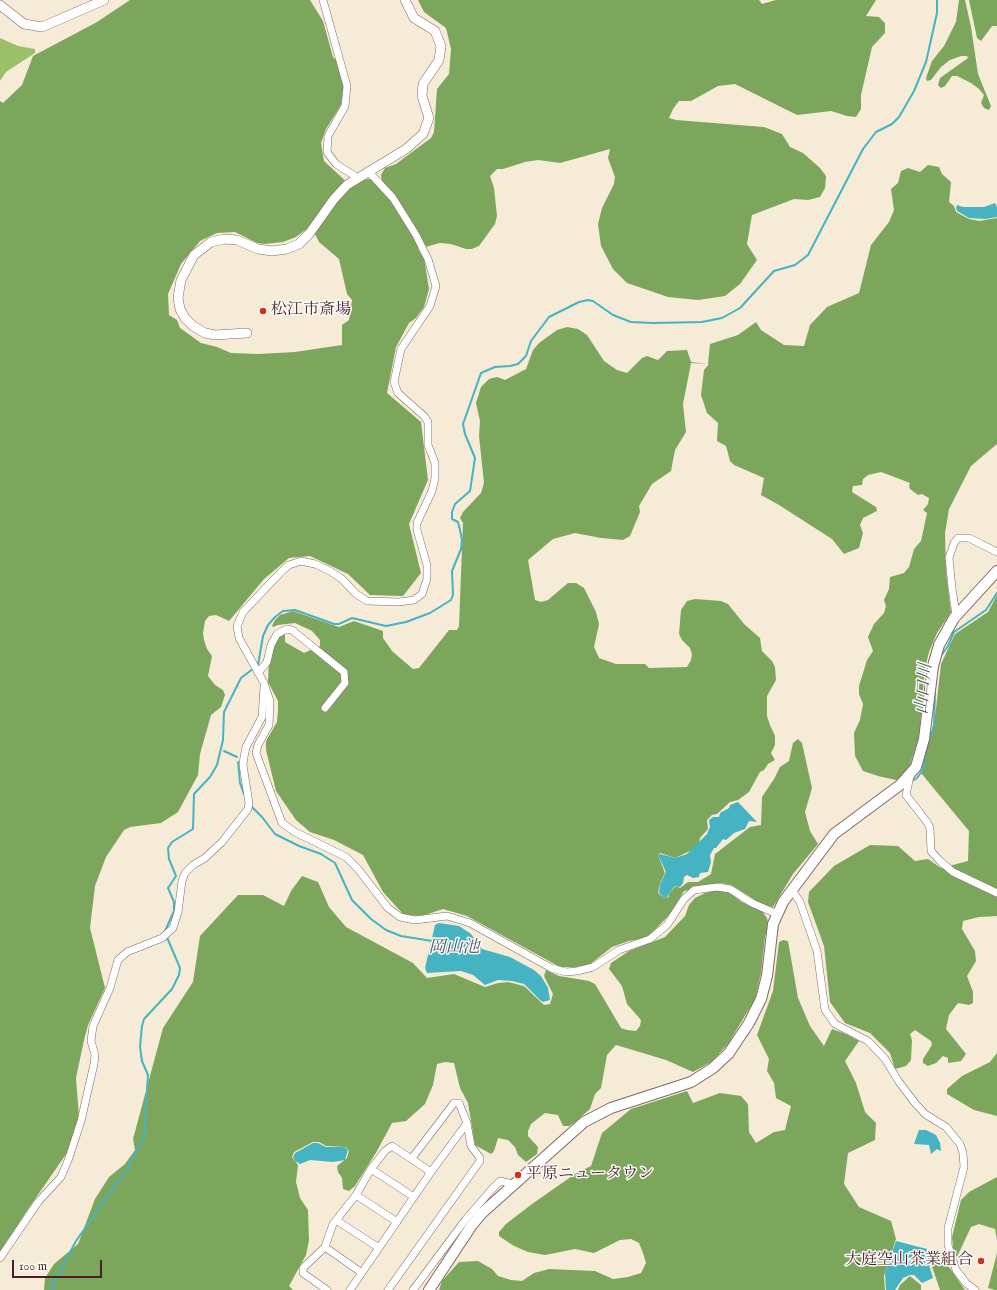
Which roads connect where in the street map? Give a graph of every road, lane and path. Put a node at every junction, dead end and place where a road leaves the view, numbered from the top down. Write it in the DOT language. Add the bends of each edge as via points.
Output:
graph roads {
  1 [pos="104,0"];
  2 [pos="323,0"];
  3 [pos="405,0"];
  4 [pos="0,5"];
  5 [pos="368,171"];
  6 [pos="358,178"];
  7 [pos="247,333"];
  8 [pos="997,552"];
  9 [pos="997,570"];
  10 [pos="956,614"];
  11 [pos="257,670"];
  12 [pos="264,683"];
  13 [pos="325,708"];
  14 [pos="910,775"];
  15 [pos="792,890"];
  16 [pos="997,892"];
  17 [pos="777,914"];
  18 [pos="467,1123"];
  19 [pos="412,1158"];
  20 [pos="371,1169"];
  21 [pos="431,1172"];
  22 [pos="513,1184"];
  23 [pos="356,1195"];
  24 [pos="414,1197"];
  25 [pos="336,1220"];
  26 [pos="396,1222"];
  27 [pos="325,1247"];
  28 [pos="379,1248"];
  29 [pos="0,1258"];
  30 [pos="362,1273"];
  31 [pos="327,1290"];
  32 [pos="350,1290"];
  33 [pos="388,1290"];
  34 [pos="413,1290"];
  35 [pos="429,1290"];
  36 [pos="975,1290"];
  1 -- 4 [label="street" via="42,27 24,24"];
  2 -- 6 [label="street" via="347,86 345,106 328,136 327,152 336,164"];
  3 -- 5 [label="street" via="414,18 435,31 442,46 438,60 423,84 422,96 428,113 428,123 419,139"];
  5 -- 6 [label="street"];
  5 -- 11 [label="street" via="393,198 416,235 428,259 436,286 430,306 401,349 394,382 398,393 428,422 428,446 435,463 432,491 417,523 427,565 426,584 422,594 414,600 367,601 330,571 308,562 294,562 243,612 239,620 239,638"];
  6 -- 7 [label="street" via="340,192 309,234 293,247 280,251 264,250 237,240 224,239 211,242 194,255 179,289 180,309 185,318 205,333"];
  8 -- 10 [label="street" via="969,538 958,538 954,543 950,558"];
  9 -- 10 [label="main road"];
  10 -- 14 [label="main road" via="936,654 922,749 916,767"];
  11 -- 12 [label="street"];
  11 -- 13 [label="street" via="267,662 277,634 287,629 292,630 344,672 345,683"];
  12 -- 17 [label="street" via="270,701 270,717 267,731 256,753 282,823 346,857 388,908 400,917 415,920 447,916 470,923 551,968 571,972 593,967 619,950 650,939 667,925 684,899 694,890 717,887 730,889 752,903"];
  12 -- 29 [label="street" via="262,717 246,747 244,757 248,809 222,842 185,872 173,928 166,935 127,952 118,960 110,988 93,1026 91,1041 95,1055 94,1064 81,1121 69,1158 61,1177 38,1202"];
  14 -- 15 [label="main road" via="834,834"];
  14 -- 16 [label="street" via="906,795 930,828 931,851 953,872"];
  15 -- 17 [label="main road"];
  15 -- 36 [label="street" via="800,902 815,945 825,1010 835,1024 868,1041 885,1059 914,1103 925,1114 946,1127 960,1144 964,1167 948,1228 948,1245 956,1270"];
  17 -- 22 [label="main road" via="761,999 749,1023 721,1061 691,1082 593,1116 573,1130"];
  18 -- 19 [label="street" via="461,1104 457,1102"];
  18 -- 21 [label="street"];
  18 -- 33 [label="street" via="471,1146 480,1158 478,1163"];
  19 -- 20 [label="street" via="390,1146"];
  19 -- 21 [label="street"];
  20 -- 23 [label="street"];
  20 -- 24 [label="street"];
  21 -- 24 [label="street"];
  22 -- 34 [label="street" via="500,1180 466,1219"];
  22 -- 35 [label="main road" via="472,1225"];
  23 -- 25 [label="street"];
  23 -- 26 [label="street"];
  24 -- 26 [label="street"];
  25 -- 27 [label="street" via="332,1224"];
  25 -- 28 [label="street"];
  26 -- 28 [label="street"];
  27 -- 30 [label="street"];
  27 -- 31 [label="street" via="303,1268 303,1273"];
  28 -- 30 [label="street"];
  30 -- 32 [label="street"];
}
